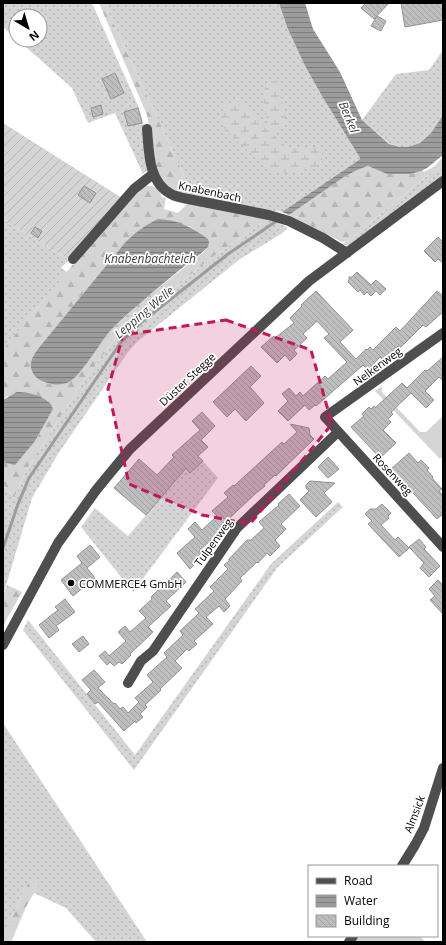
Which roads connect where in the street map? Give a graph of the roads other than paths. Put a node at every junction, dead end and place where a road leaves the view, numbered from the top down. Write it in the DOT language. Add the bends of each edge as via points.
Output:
graph roads {
  1 [pos="147,129"];
  2 [pos="152,174"];
  3 [pos="443,181"];
  4 [pos="347,253"];
  5 [pos="73,259"];
  6 [pos="443,333"];
  7 [pos="325,417"];
  8 [pos="338,432"];
  9 [pos="443,547"];
  10 [pos="3,645"];
  11 [pos="128,683"];
  12 [pos="443,768"];
  13 [pos="403,865"];
  1 -- 2 [label="street"];
  2 -- 4 [label="street, Knabenbach" via="170,194 289,221"];
  2 -- 5 [label="street" via="134,189"];
  3 -- 4 [label="street, Düster Stegge"];
  4 -- 10 [label="street, Düster Stegge" via="309,281 130,449 58,543"];
  6 -- 7 [label="street, Nelkenweg"];
  7 -- 8 [label="street, Rosenweg"];
  8 -- 9 [label="street, Rosenweg"];
  8 -- 11 [label="street, Tulpenweg" via="237,528 153,651 141,661"];
  12 -- 13 [label="street, Almsick" via="424,828"];
}
